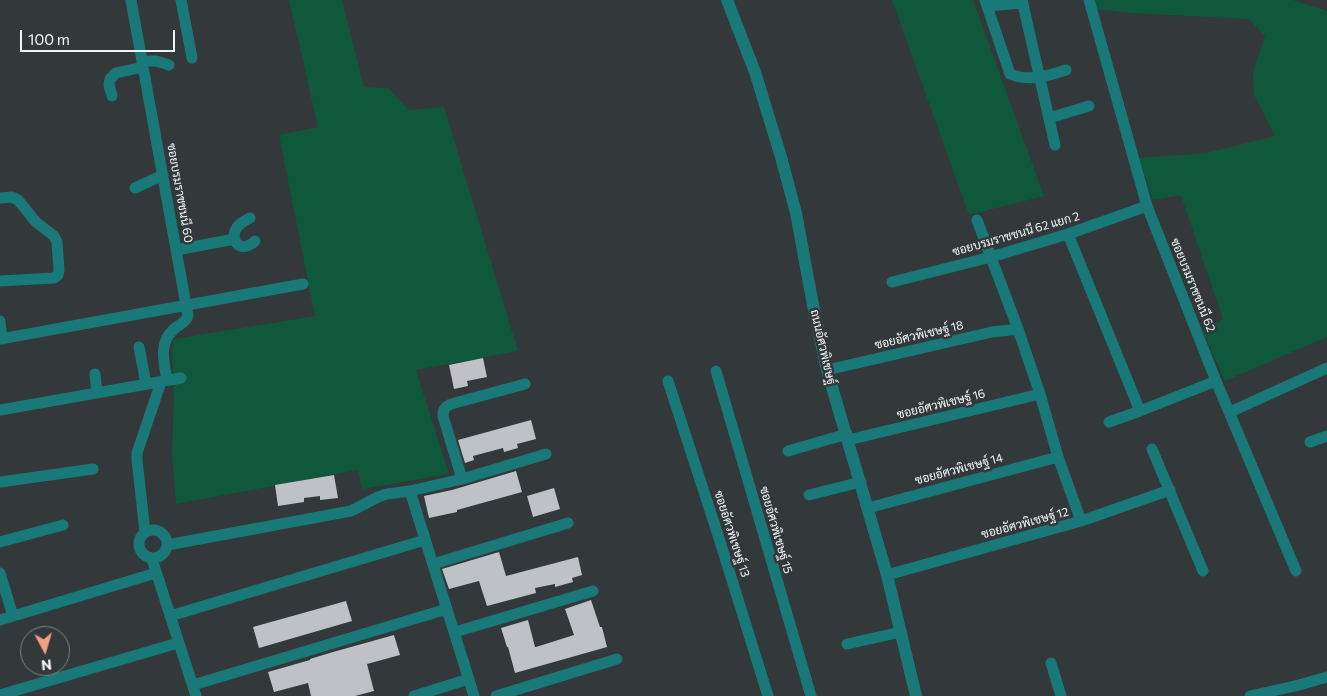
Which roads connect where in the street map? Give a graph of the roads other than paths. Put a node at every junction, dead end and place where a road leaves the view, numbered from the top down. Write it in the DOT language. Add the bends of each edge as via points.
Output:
graph roads {
  1 [pos="131,0"];
  2 [pos="181,0"];
  3 [pos="727,0"];
  4 [pos="1089,0"];
  5 [pos="1022,1"];
  6 [pos="986,3"];
  7 [pos="192,58"];
  8 [pos="143,64"];
  9 [pos="169,65"];
  10 [pos="1066,70"];
  11 [pos="1040,78"];
  12 [pos="112,96"];
  13 [pos="1089,106"];
  14 [pos="1049,118"];
  15 [pos="1055,145"];
  16 [pos="163,175"];
  17 [pos="135,188"];
  18 [pos="0,198"];
  19 [pos="1147,206"];
  20 [pos="250,218"];
  21 [pos="977,220"];
  22 [pos="1068,234"];
  23 [pos="234,239"];
  24 [pos="256,241"];
  25 [pos="176,250"];
  26 [pos="991,257"];
  27 [pos="0,281"];
  28 [pos="892,282"];
  29 [pos="303,284"];
  30 [pos="186,306"];
  31 [pos="0,321"];
  32 [pos="1018,329"];
  33 [pos="1,339"];
  34 [pos="139,347"];
  35 [pos="1327,368"];
  36 [pos="716,370"];
  37 [pos="827,370"];
  38 [pos="95,374"];
  39 [pos="182,378"];
  40 [pos="164,381"];
  41 [pos="668,381"];
  42 [pos="1216,381"];
  43 [pos="146,384"];
  44 [pos="525,384"];
  45 [pos="97,393"];
  46 [pos="1040,394"];
  47 [pos="0,410"];
  48 [pos="1140,411"];
  49 [pos="1230,412"];
  50 [pos="1109,422"];
  51 [pos="1327,436"];
  52 [pos="848,437"];
  53 [pos="1310,442"];
  54 [pos="1152,449"];
  55 [pos="788,451"];
  56 [pos="546,454"];
  57 [pos="1058,457"];
  58 [pos="93,468"];
  59 [pos="462,479"];
  60 [pos="0,482"];
  61 [pos="861,482"];
  62 [pos="1170,490"];
  63 [pos="410,491"];
  64 [pos="809,495"];
  65 [pos="868,508"];
  66 [pos="1081,522"];
  67 [pos="568,523"];
  68 [pos="63,525"];
  69 [pos="145,532"];
  70 [pos="425,540"];
  71 [pos="0,542"];
  72 [pos="167,545"];
  73 [pos="152,558"];
  74 [pos="433,564"];
  75 [pos="1203,570"];
  76 [pos="1296,571"];
  77 [pos="0,573"];
  78 [pos="156,573"];
  79 [pos="887,575"];
  80 [pos="592,591"];
  81 [pos="447,609"];
  82 [pos="13,616"];
  83 [pos="170,616"];
  84 [pos="0,620"];
  85 [pos="455,632"];
  86 [pos="901,632"];
  87 [pos="178,643"];
  88 [pos="847,644"];
  89 [pos="616,659"];
  90 [pos="1051,663"];
  91 [pos="1327,677"];
  92 [pos="469,680"];
  93 [pos="194,690"];
  94 [pos="0,696"];
  95 [pos="414,696"];
  96 [pos="474,696"];
  97 [pos="496,696"];
  98 [pos="768,696"];
  99 [pos="811,696"];
  100 [pos="916,696"];
  101 [pos="1061,696"];
  102 [pos="1250,696"];
  1 -- 8 [label="street, ซอยบรมราชชนนี 60"];
  2 -- 7 [label="street"];
  3 -- 37 [label="street, ถนนอัศวพิเชษฐ์" via="755,72 781,157 796,213"];
  4 -- 19 [label="street, ซอยบรมราชชนนี 62"];
  5 -- 6 [label="street"];
  5 -- 11 [label="street"];
  6 -- 11 [label="street" via="1010,74"];
  8 -- 9 [label="street"];
  8 -- 12 [label="street" via="116,73 110,79"];
  8 -- 16 [label="street, ซอยบรมราชชนนี 60"];
  10 -- 11 [label="street"];
  11 -- 14 [label="street"];
  13 -- 14 [label="street"];
  14 -- 15 [label="street"];
  16 -- 17 [label="street"];
  16 -- 25 [label="street, ซอยบรมราชชนนี 60"];
  18 -- 27 [label="street" via="18,200 36,222 54,236 59,270 54,278"];
  19 -- 22 [label="street, ซอยบรมราชชนนี 62 แยก 2"];
  19 -- 42 [label="street, ซอยบรมราชชนนี 62"];
  20 -- 23 [label="street" via="236,228"];
  21 -- 26 [label="street"];
  22 -- 26 [label="street, ซอยบรมราชชนนี 62 แยก 2"];
  22 -- 48 [label="street"];
  23 -- 24 [label="street" via="241,247"];
  23 -- 25 [label="street"];
  25 -- 30 [label="street, ซอยบรมราชชนนี 60"];
  26 -- 28 [label="street, ซอยบรมราชชนนี 62 แยก 2"];
  26 -- 32 [label="street"];
  29 -- 30 [label="street"];
  30 -- 33 [label="street"];
  30 -- 40 [label="street" via="186,322 172,330 164,343"];
  31 -- 33 [label="street"];
  32 -- 37 [label="street, ซอยอัศวพิเชษฐ์ 18" via="992,332"];
  32 -- 46 [label="street"];
  34 -- 43 [label="street"];
  35 -- 49 [label="street"];
  36 -- 99 [label="street, ซอยอัศวพิเชษฐ์ 15"];
  37 -- 52 [label="street, ถนนอัศวพิเชษฐ์"];
  38 -- 45 [label="street"];
  39 -- 40 [label="street"];
  40 -- 43 [label="street"];
  40 -- 69 [label="street" via="137,453"];
  41 -- 98 [label="street, ซอยอัศวพิเชษฐ์ 13"];
  42 -- 48 [label="street"];
  42 -- 49 [label="street, ซอยบรมราชชนนี 62"];
  43 -- 45 [label="street"];
  44 -- 59 [label="street" via="451,404 443,410 442,416"];
  45 -- 47 [label="street"];
  46 -- 52 [label="street, ซอยอัศวพิเชษฐ์ 16"];
  46 -- 57 [label="street"];
  48 -- 50 [label="street"];
  49 -- 76 [label="street, ซอยบรมราชชนนี 62"];
  51 -- 53 [label="street"];
  52 -- 55 [label="street, ซอยอัศวพิเชษฐ์ 16"];
  52 -- 61 [label="street, ถนนอัศวพิเชษฐ์"];
  54 -- 62 [label="street"];
  56 -- 59 [label="street"];
  57 -- 65 [label="street, ซอยอัศวพิเชษฐ์ 14"];
  57 -- 66 [label="street"];
  58 -- 60 [label="street"];
  59 -- 63 [label="street"];
  61 -- 64 [label="street"];
  61 -- 65 [label="street, ถนนอัศวพิเชษฐ์"];
  62 -- 66 [label="street, ซอยอัศวพิเชษฐ์ 12"];
  62 -- 75 [label="street"];
  63 -- 70 [label="street"];
  63 -- 72 [label="street" via="387,494 339,514"];
  65 -- 79 [label="street, ถนนอัศวพิเชษฐ์"];
  66 -- 79 [label="street, ซอยอัศวพิเชษฐ์ 12"];
  67 -- 74 [label="street"];
  68 -- 71 [label="street"];
  69 -- 72 [label="street" via="154,530 162,534"];
  69 -- 73 [label="street" via="139,548"];
  70 -- 74 [label="street"];
  70 -- 83 [label="street"];
  72 -- 73 [label="street" via="160,556"];
  73 -- 78 [label="street"];
  74 -- 81 [label="street"];
  77 -- 82 [label="street"];
  78 -- 82 [label="street"];
  78 -- 83 [label="street"];
  79 -- 86 [label="street, ถนนอัศวพิเชษฐ์"];
  80 -- 85 [label="street"];
  81 -- 85 [label="street"];
  81 -- 93 [label="street"];
  82 -- 84 [label="street"];
  83 -- 87 [label="street"];
  85 -- 92 [label="street"];
  86 -- 88 [label="street"];
  86 -- 100 [label="street, ถนนอัศวพิเชษฐ์"];
  87 -- 93 [label="street"];
  87 -- 94 [label="street"];
  89 -- 97 [label="street"];
  90 -- 101 [label="street"];
  91 -- 102 [label="street"];
  92 -- 95 [label="street"];
  92 -- 96 [label="street"];
}
